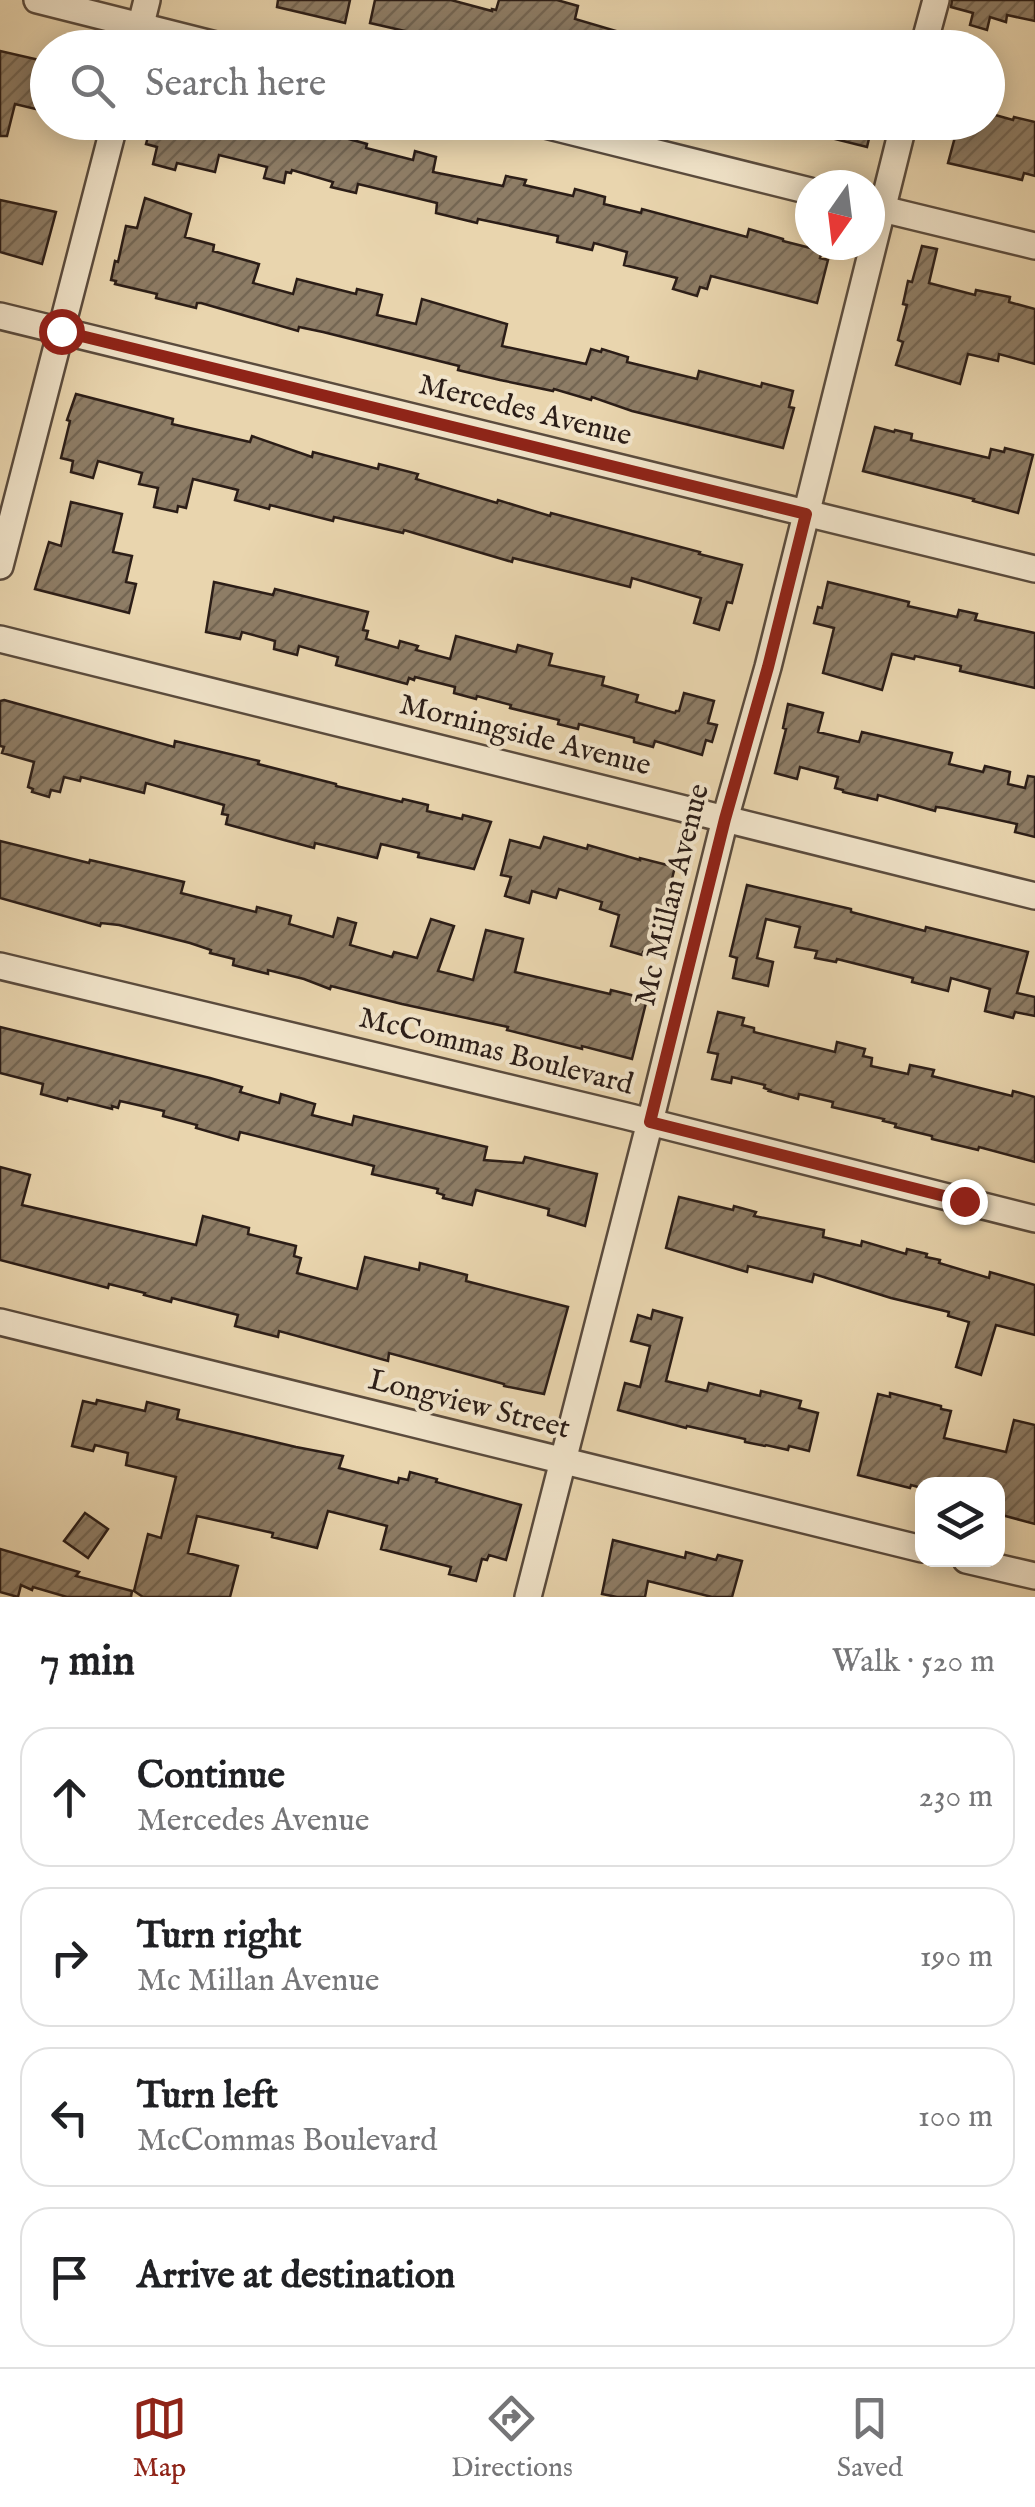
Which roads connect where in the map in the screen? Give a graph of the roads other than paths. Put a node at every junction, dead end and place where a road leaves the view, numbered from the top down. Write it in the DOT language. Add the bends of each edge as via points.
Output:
graph roads {
  1 [pos="36,0"];
  2 [pos="147,0"];
  3 [pos="936,0"];
  4 [pos="119,30"];
  5 [pos="140,30"];
  6 [pos="928,30"];
  7 [pos="111,140"];
  8 [pos="605,140"];
  9 [pos="898,140"];
  10 [pos="885,180"];
  11 [pos="795,187"];
  12 [pos="885,209"];
  13 [pos="1035,246"];
  14 [pos="864,260"];
  15 [pos="0,316"];
  16 [pos="61,331"];
  17 [pos="806,514"];
  18 [pos="0,566"];
  19 [pos="1035,569"];
  20 [pos="0,639"];
  21 [pos="725,819"];
  22 [pos="1035,896"];
  23 [pos="0,966"];
  24 [pos="650,1122"];
  25 [pos="1035,1219"];
  26 [pos="0,1322"];
  27 [pos="563,1462"];
  28 [pos="915,1547"];
  29 [pos="996,1567"];
  30 [pos="1035,1576"];
  31 [pos="528,1597"];
  1 -- 4 [label="street"];
  2 -- 5 [label="street"];
  3 -- 6 [label="street"];
  7 -- 16 [label="street"];
  8 -- 11 [label="street"];
  9 -- 10 [label="street, Mc Millan Avenue"];
  12 -- 13 [label="street"];
  14 -- 17 [label="street, Mc Millan Avenue"];
  15 -- 16 [label="street, Mercedes Avenue"];
  16 -- 17 [label="street, Mercedes Avenue"];
  16 -- 18 [label="street"];
  17 -- 19 [label="street, Mercedes Avenue"];
  17 -- 21 [label="street, Mc Millan Avenue"];
  20 -- 21 [label="street, Morningside Avenue"];
  21 -- 22 [label="street, Morningside Avenue"];
  21 -- 24 [label="street, Mc Millan Avenue"];
  23 -- 24 [label="street, McCommas Boulevard"];
  24 -- 25 [label="street, McCommas Boulevard"];
  24 -- 27 [label="street, Mc Millan Avenue"];
  26 -- 27 [label="street, Longview Street"];
  27 -- 28 [label="street, Longview Street"];
  27 -- 31 [label="street, Mc Millan Avenue"];
  29 -- 30 [label="street"];
}
